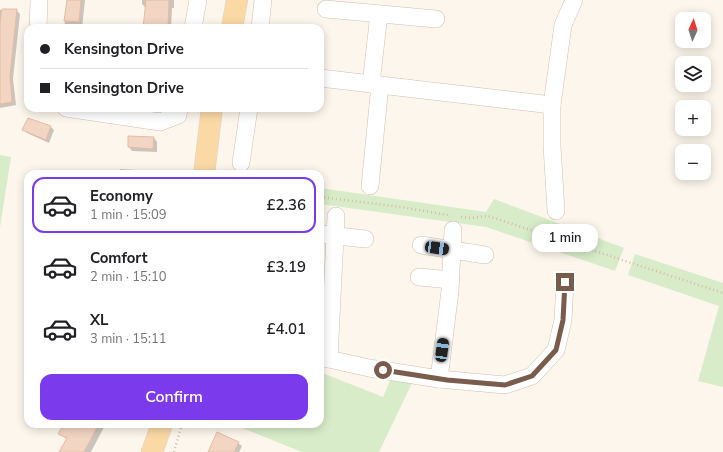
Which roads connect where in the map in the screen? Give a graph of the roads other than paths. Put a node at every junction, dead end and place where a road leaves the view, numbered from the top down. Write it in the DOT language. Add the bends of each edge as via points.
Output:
graph roads {
  1 [pos="39,0"];
  2 [pos="198,0"];
  3 [pos="224,0"];
  4 [pos="238,0"];
  5 [pos="263,0"];
  6 [pos="573,0"];
  7 [pos="326,9"];
  8 [pos="379,14"];
  9 [pos="436,19"];
  10 [pos="38,24"];
  11 [pos="194,24"];
  12 [pos="221,24"];
  13 [pos="233,24"];
  14 [pos="260,24"];
  15 [pos="324,78"];
  16 [pos="376,84"];
  17 [pos="552,105"];
  18 [pos="93,112"];
  19 [pos="176,112"];
  20 [pos="248,112"];
  21 [pos="212,113"];
  22 [pos="241,163"];
  23 [pos="205,170"];
  24 [pos="370,186"];
  25 [pos="556,212"];
  26 [pos="336,216"];
  27 [pos="454,221"];
  28 [pos="328,235"];
  29 [pos="366,239"];
  30 [pos="421,245"];
  31 [pos="452,250"];
  32 [pos="485,256"];
  33 [pos="327,270"];
  34 [pos="419,276"];
  35 [pos="451,280"];
  36 [pos="565,282"];
  37 [pos="324,358"];
  38 [pos="438,379"];
  39 [pos="161,428"];
  40 [pos="152,452"];
  1 -- 10 [label="street"];
  2 -- 11 [label="street"];
  3 -- 12 [label="main road"];
  4 -- 13 [label="main road"];
  5 -- 14 [label="street"];
  6 -- 17 [label="street" via="563,25"];
  7 -- 8 [label="street"];
  8 -- 9 [label="street"];
  8 -- 16 [label="street"];
  15 -- 16 [label="street"];
  16 -- 17 [label="street"];
  16 -- 24 [label="street"];
  17 -- 25 [label="street"];
  18 -- 19 [label="street" via="160,122"];
  20 -- 22 [label="street"];
  21 -- 23 [label="main road"];
  26 -- 28 [label="street"];
  27 -- 31 [label="street"];
  28 -- 29 [label="street"];
  28 -- 33 [label="street"];
  30 -- 31 [label="street"];
  31 -- 32 [label="street"];
  31 -- 35 [label="street"];
  33 -- 37 [label="street"];
  34 -- 35 [label="street"];
  35 -- 38 [label="street"];
  36 -- 38 [label="street" via="563,320 556,350 532,376 505,385"];
  37 -- 38 [label="street"];
  39 -- 40 [label="main road"];
}
